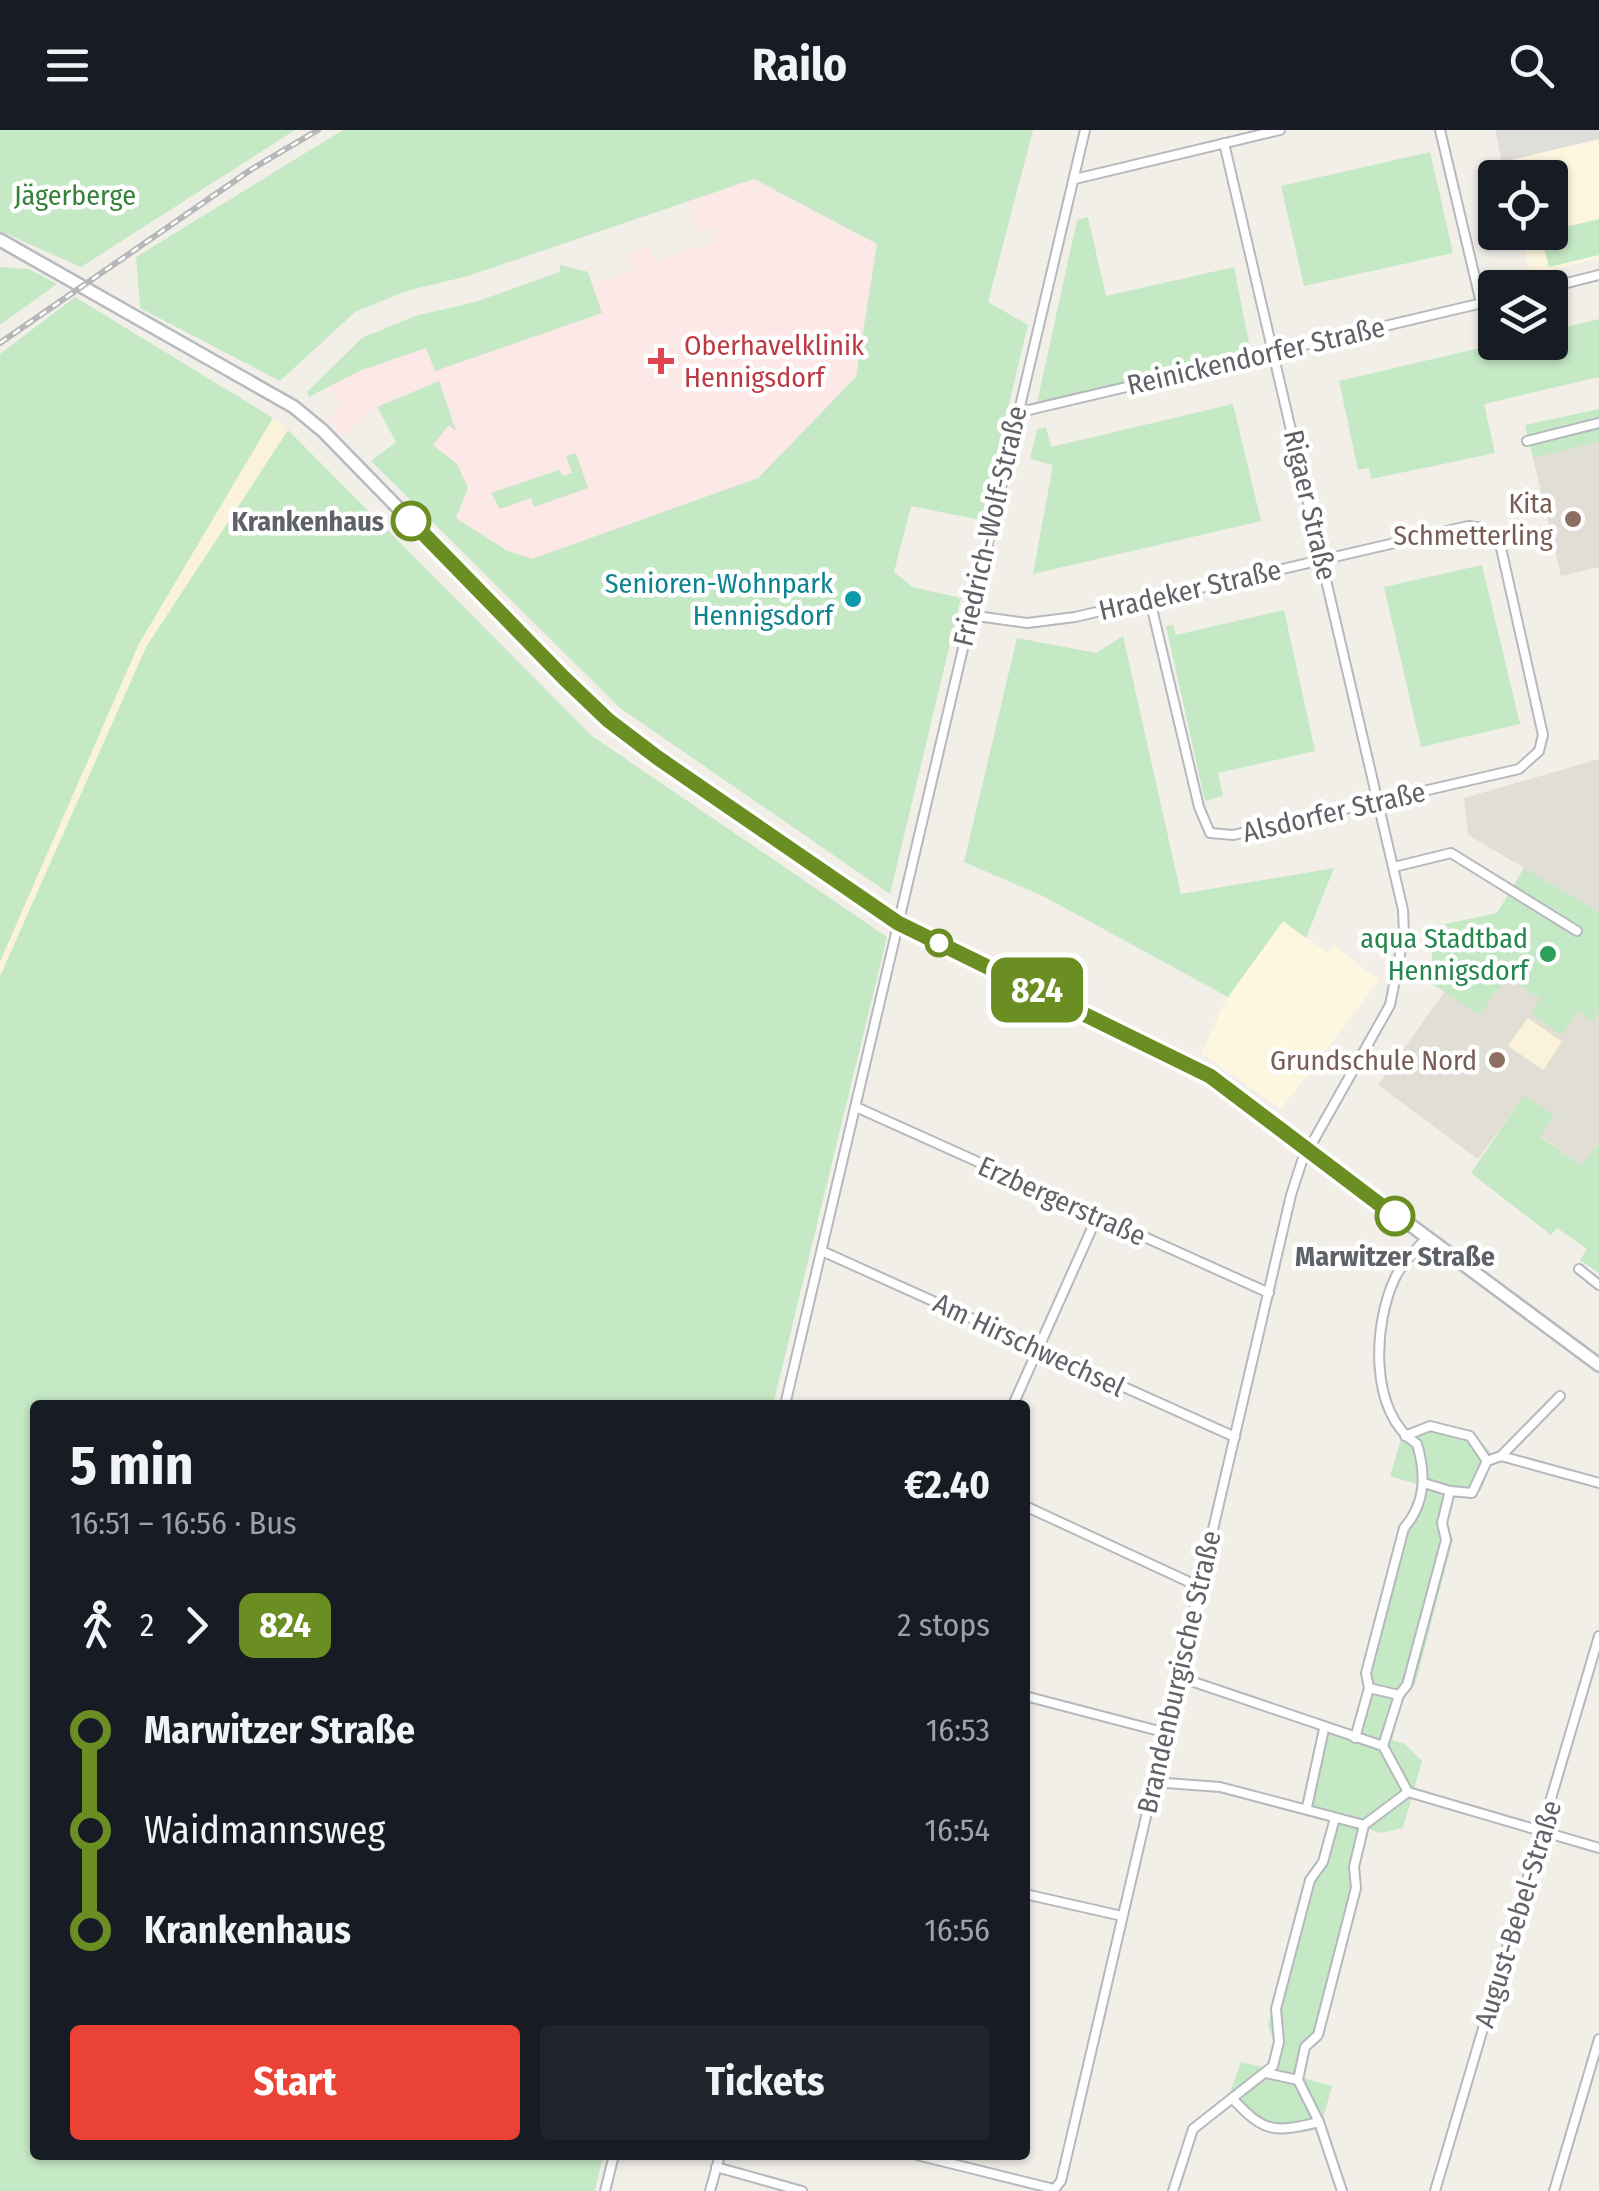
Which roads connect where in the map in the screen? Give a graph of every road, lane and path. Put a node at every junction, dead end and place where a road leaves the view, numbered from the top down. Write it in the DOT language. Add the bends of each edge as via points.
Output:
graph roads {
  1 [pos="1086,130"];
  2 [pos="1280,130"];
  3 [pos="1440,130"];
  4 [pos="1224,143"];
  5 [pos="1075,179"];
  6 [pos="0,240"];
  7 [pos="1599,275"];
  8 [pos="1568,283"];
  9 [pos="1478,290"];
  10 [pos="1478,304"];
  11 [pos="1274,352"];
  12 [pos="1016,413"];
  13 [pos="1599,423"];
  14 [pos="1527,441"];
  15 [pos="1322,560"];
  16 [pos="1150,600"];
  17 [pos="969,615"];
  18 [pos="1518,769"];
  19 [pos="1379,802"];
  20 [pos="1394,868"];
  21 [pos="898,923"];
  22 [pos="1577,931"];
  23 [pos="856,1107"];
  24 [pos="1308,1153"];
  25 [pos="1098,1217"];
  26 [pos="1426,1238"];
  27 [pos="824,1252"];
  28 [pos="1578,1269"];
  29 [pos="1599,1285"];
  30 [pos="1269,1293"];
  31 [pos="1038,1348"];
  32 [pos="1599,1365"];
  33 [pos="1560,1396"];
  34 [pos="787,1400"];
  35 [pos="1015,1400"];
  36 [pos="1404,1436"];
  37 [pos="1234,1438"];
  38 [pos="1501,1456"];
  39 [pos="1487,1461"];
  40 [pos="1424,1483"];
  41 [pos="1599,1483"];
  42 [pos="1450,1491"];
  43 [pos="1030,1508"];
  44 [pos="1200,1587"];
  45 [pos="1599,1636"];
  46 [pos="1179,1677"];
  47 [pos="1369,1688"];
  48 [pos="1399,1696"];
  49 [pos="1030,1697"];
  50 [pos="1324,1730"];
  51 [pos="1164,1732"];
  52 [pos="1355,1738"];
  53 [pos="1383,1746"];
  54 [pos="1153,1782"];
  55 [pos="1408,1792"];
  56 [pos="1307,1807"];
  57 [pos="1334,1818"];
  58 [pos="1364,1825"];
  59 [pos="1544,1832"];
  60 [pos="1599,1848"];
  61 [pos="1030,1895"];
  62 [pos="1122,1916"];
  63 [pos="1599,2040"];
  64 [pos="1266,2073"];
  65 [pos="1298,2080"];
  66 [pos="1232,2098"];
  67 [pos="1320,2122"];
  68 [pos="613,2160"];
  69 [pos="718,2160"];
  70 [pos="938,2160"];
  71 [pos="716,2167"];
  72 [pos="1055,2190"];
  73 [pos="606,2191"];
  74 [pos="710,2191"];
  75 [pos="802,2191"];
  76 [pos="1174,2191"];
  77 [pos="1342,2191"];
  78 [pos="1435,2191"];
  79 [pos="1554,2191"];
  1 -- 5 [label="street, Friedrich-Wolf-Straße"];
  2 -- 4 [label="street"];
  3 -- 9 [label="street"];
  4 -- 5 [label="street"];
  4 -- 11 [label="street, Rigaer Straße"];
  5 -- 12 [label="street, Friedrich-Wolf-Straße"];
  6 -- 21 [label="main road" via="294,407 608,720"];
  7 -- 8 [label="street"];
  10 -- 11 [label="street, Reinickendorfer Straße"];
  11 -- 12 [label="street, Reinickendorfer Straße"];
  11 -- 15 [label="street, Rigaer Straße"];
  12 -- 17 [label="street, Friedrich-Wolf-Straße"];
  13 -- 14 [label="street"];
  15 -- 16 [label="street, Hradeker Straße"];
  15 -- 18 [label="street, Hradeker Straße" via="1482,528 1500,548 1543,735 1538,751"];
  15 -- 19 [label="street, Rigaer Straße"];
  16 -- 17 [label="street, Hradeker Straße" via="1027,623"];
  16 -- 19 [label="street, Alsdorfer Straße" via="1210,833 1233,836"];
  17 -- 21 [label="street, Friedrich-Wolf-Straße"];
  18 -- 19 [label="street, Alsdorfer Straße"];
  19 -- 20 [label="street, Rigaer Straße"];
  20 -- 22 [label="street" via="1450,853"];
  20 -- 24 [label="street, Rigaer Straße" via="1404,934 1390,1005"];
  21 -- 23 [label="street, Friedrich-Wolf-Straße"];
  21 -- 24 [label="main road" via="1210,1076"];
  23 -- 25 [label="street, Erzbergerstraße"];
  23 -- 27 [label="street, Friedrich-Wolf-Straße"];
  24 -- 26 [label="main road"];
  24 -- 30 [label="street, Brandenburgische Straße"];
  25 -- 30 [label="street, Erzbergerstraße"];
  25 -- 31 [label="street"];
  26 -- 32 [label="main road"];
  26 -- 36 [label="street" via="1397,1273 1378,1346 1384,1387"];
  27 -- 31 [label="street, Am Hirschwechsel"];
  27 -- 34 [label="street, Friedrich-Wolf-Straße"];
  28 -- 29 [label="street"];
  30 -- 37 [label="street, Brandenburgische Straße"];
  31 -- 35 [label="street"];
  31 -- 37 [label="street, Am Hirschwechsel"];
  33 -- 38 [label="street"];
  36 -- 39 [label="street" via="1430,1426 1470,1436"];
  36 -- 40 [label="street" via="1417,1444"];
  37 -- 44 [label="street, Brandenburgische Straße"];
  38 -- 39 [label="street"];
  38 -- 41 [label="street"];
  39 -- 42 [label="street" via="1472,1493"];
  40 -- 42 [label="street"];
  40 -- 47 [label="street" via="1415,1516 1404,1528 1366,1673"];
  42 -- 48 [label="street" via="1442,1523 1446,1540"];
  43 -- 44 [label="street"];
  44 -- 46 [label="street, Brandenburgische Straße"];
  45 -- 59 [label="street, August-Bebel-Straße"];
  46 -- 50 [label="street" via="1254,1699"];
  46 -- 51 [label="street, Brandenburgische Straße"];
  47 -- 48 [label="street"];
  47 -- 52 [label="street"];
  48 -- 53 [label="street"];
  49 -- 51 [label="street"];
  50 -- 52 [label="street"];
  50 -- 56 [label="street"];
  51 -- 54 [label="street, Brandenburgische Straße"];
  52 -- 53 [label="street"];
  53 -- 55 [label="street"];
  54 -- 56 [label="street" via="1220,1787"];
  54 -- 62 [label="street, Brandenburgische Straße"];
  55 -- 58 [label="street"];
  55 -- 59 [label="street"];
  56 -- 57 [label="street"];
  57 -- 58 [label="street"];
  57 -- 64 [label="street" via="1323,1862 1310,1880 1276,2009 1279,2042"];
  58 -- 65 [label="street" via="1356,1888 1318,2036 1305,2047"];
  59 -- 60 [label="street"];
  59 -- 78 [label="street, August-Bebel-Straße"];
  61 -- 62 [label="street"];
  62 -- 72 [label="street, Brandenburgische Straße"];
  63 -- 79 [label="street"];
  64 -- 65 [label="street"];
  64 -- 66 [label="street"];
  65 -- 67 [label="street"];
  66 -- 67 [label="street" via="1256,2124 1282,2131"];
  66 -- 76 [label="street" via="1193,2129"];
  67 -- 77 [label="street"];
  68 -- 73 [label="street"];
  69 -- 71 [label="street"];
  70 -- 72 [label="street"];
  71 -- 74 [label="street"];
  71 -- 75 [label="street"];
}
